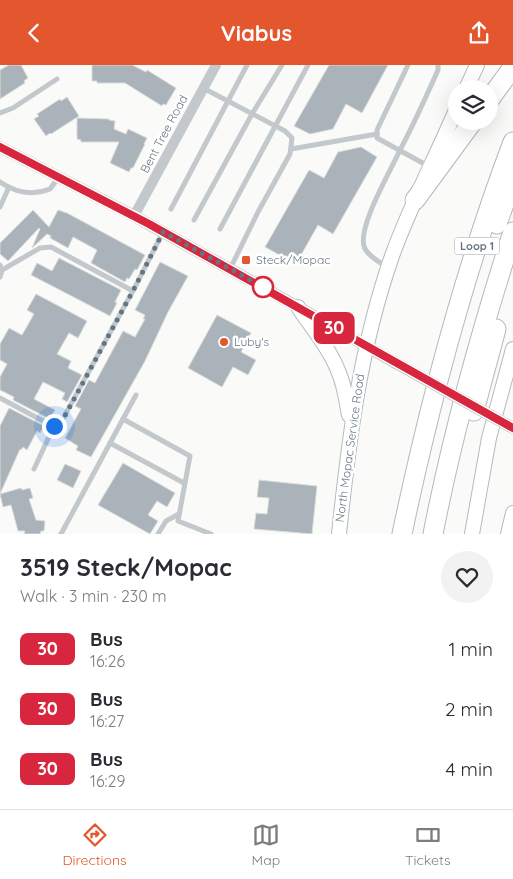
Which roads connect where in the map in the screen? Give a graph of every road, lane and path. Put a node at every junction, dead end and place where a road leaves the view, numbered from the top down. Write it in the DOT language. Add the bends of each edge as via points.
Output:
graph roads {
  1 [pos="216,65"];
  2 [pos="248,65"];
  3 [pos="282,65"];
  4 [pos="308,65"];
  5 [pos="408,65"];
  6 [pos="438,65"];
  7 [pos="477,65"];
  8 [pos="513,67"];
  9 [pos="57,79"];
  10 [pos="470,80"];
  11 [pos="203,88"];
  12 [pos="498,88"];
  13 [pos="228,101"];
  14 [pos="0,113"];
  15 [pos="252,114"];
  16 [pos="274,126"];
  17 [pos="448,128"];
  18 [pos="466,130"];
  19 [pos="377,134"];
  20 [pos="513,142"];
  21 [pos="0,147"];
  22 [pos="291,149"];
  23 [pos="400,151"];
  24 [pos="430,168"];
  25 [pos="59,177"];
  26 [pos="513,178"];
  27 [pos="0,182"];
  28 [pos="9,187"];
  29 [pos="415,200"];
  30 [pos="0,207"];
  31 [pos="171,209"];
  32 [pos="134,216"];
  33 [pos="194,220"];
  34 [pos="220,229"];
  35 [pos="163,232"];
  36 [pos="513,232"];
  37 [pos="1,268"];
  38 [pos="230,269"];
  39 [pos="388,269"];
  40 [pos="513,273"];
  41 [pos="0,277"];
  42 [pos="133,291"];
  43 [pos="298,307"];
  44 [pos="366,346"];
  45 [pos="513,349"];
  46 [pos="136,395"];
  47 [pos="0,398"];
  48 [pos="123,419"];
  49 [pos="54,426"];
  50 [pos="351,428"];
  51 [pos="513,428"];
  52 [pos="110,443"];
  53 [pos="34,469"];
  54 [pos="184,483"];
  55 [pos="513,513"];
  56 [pos="179,514"];
  57 [pos="60,534"];
  58 [pos="158,534"];
  59 [pos="211,534"];
  60 [pos="339,534"];
  61 [pos="402,534"];
  62 [pos="416,534"];
  63 [pos="433,534"];
  64 [pos="446,534"];
  65 [pos="472,534"];
  66 [pos="508,534"];
  1 -- 11 [label="street, Bent Tree Road"];
  2 -- 13 [label="lane"];
  3 -- 15 [label="lane"];
  4 -- 16 [label="lane"];
  5 -- 19 [label="lane"];
  6 -- 23 [label="lane"];
  7 -- 10 [label="main road"];
  8 -- 12 [label="highway"];
  9 -- 14 [label="lane"];
  11 -- 13 [label="lane"];
  11 -- 32 [label="street, Bent Tree Road"];
  13 -- 15 [label="lane"];
  13 -- 31 [label="lane"];
  15 -- 16 [label="lane"];
  15 -- 33 [label="lane"];
  16 -- 22 [label="lane" via="292,138"];
  16 -- 34 [label="lane"];
  17 -- 24 [label="main road, North Mopac Service Road"];
  18 -- 29 [label="highway"];
  19 -- 22 [label="lane"];
  19 -- 23 [label="lane" via="377,138"];
  20 -- 61 [label="highway, Loop 1" via="445,353"];
  21 -- 25 [label="street"];
  22 -- 38 [label="lane"];
  23 -- 24 [label="lane"];
  23 -- 39 [label="lane" via="368,217 364,235 364,248"];
  24 -- 29 [label="main road, North Mopac Service Road"];
  25 -- 28 [label="lane" via="50,189 39,193 31,194"];
  25 -- 32 [label="street"];
  26 -- 62 [label="highway" via="458,354"];
  27 -- 28 [label="lane"];
  28 -- 30 [label="lane"];
  29 -- 39 [label="main road, North Mopac Service Road"];
  32 -- 35 [label="street"];
  35 -- 38 [label="street"];
  35 -- 42 [label="lane"];
  36 -- 63 [label="highway" via="474,360"];
  37 -- 41 [label="lane"];
  37 -- 42 [label="lane" via="40,248 51,247"];
  38 -- 43 [label="street"];
  39 -- 44 [label="main road, North Mopac Service Road"];
  40 -- 64 [label="highway" via="486,365"];
  42 -- 49 [label="lane" via="61,423"];
  43 -- 44 [label="street"];
  43 -- 50 [label="main road" via="339,372"];
  44 -- 50 [label="main road, North Mopac Service Road"];
  44 -- 51 [label="street, bridge"];
  45 -- 65 [label="main road" via="490,439"];
  46 -- 48 [label="lane"];
  47 -- 49 [label="lane"];
  48 -- 52 [label="lane"];
  48 -- 54 [label="lane" via="190,456"];
  49 -- 53 [label="lane"];
  50 -- 60 [label="main road, North Mopac Service Road"];
  52 -- 54 [label="lane"];
  52 -- 57 [label="lane"];
  54 -- 56 [label="lane"];
  55 -- 66 [label="main road"];
  56 -- 58 [label="lane" via="166,521"];
  56 -- 59 [label="lane" via="178,521"];
}
